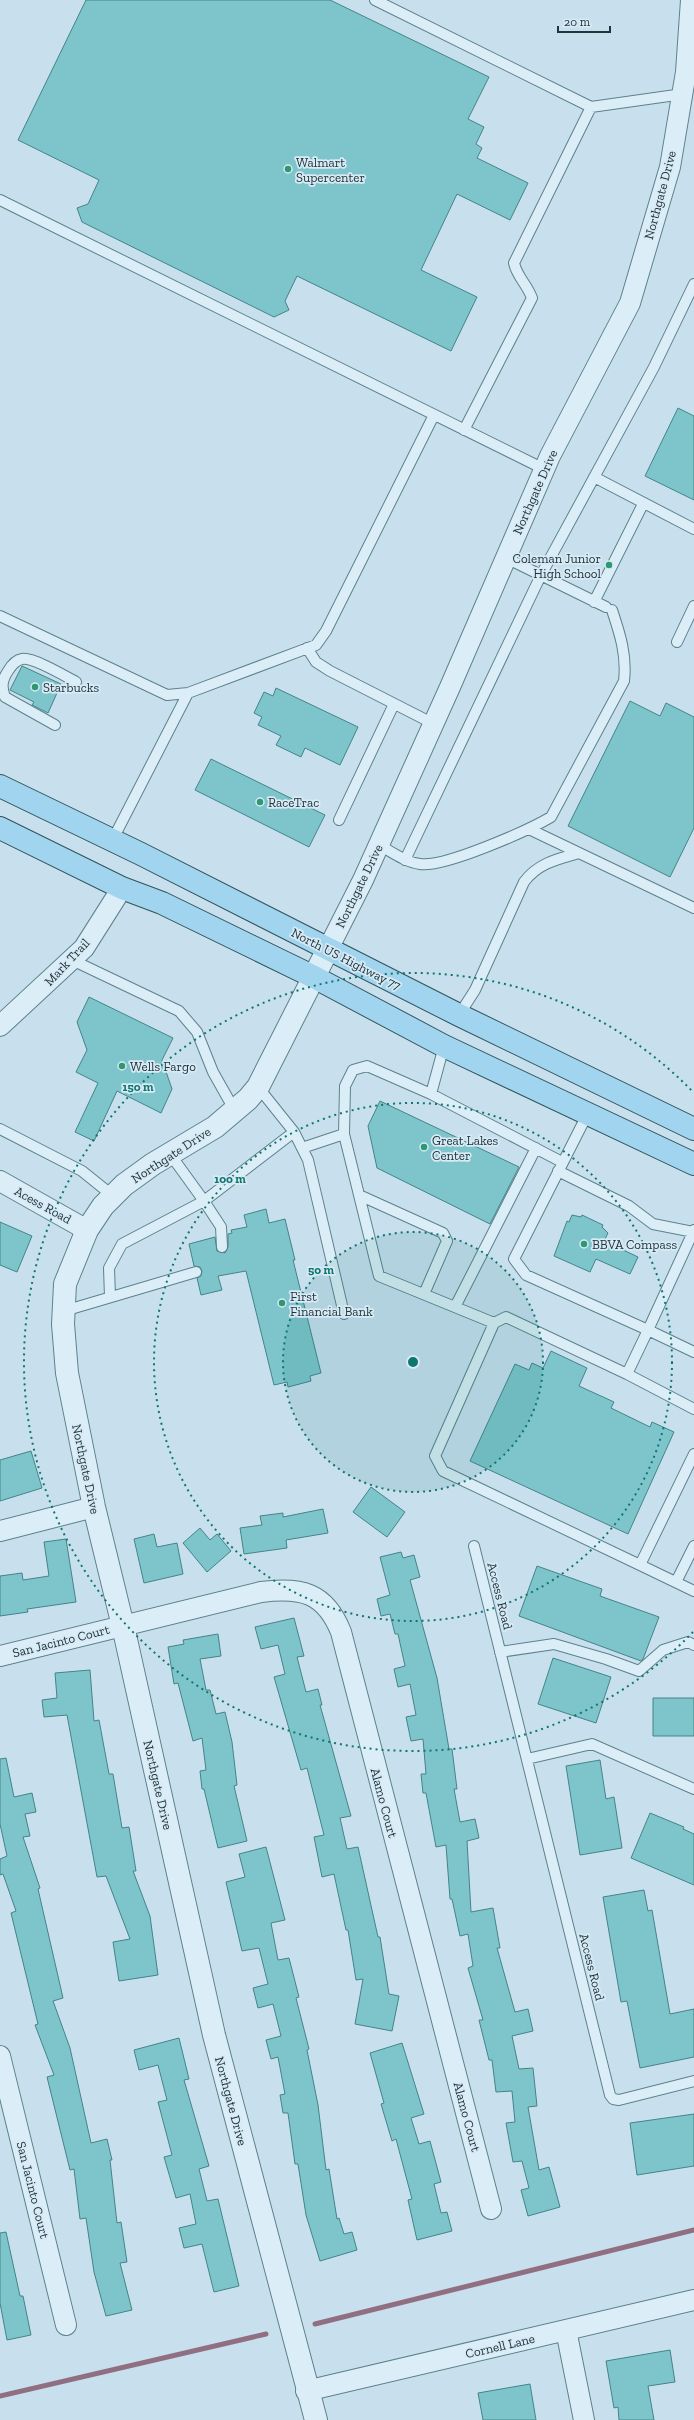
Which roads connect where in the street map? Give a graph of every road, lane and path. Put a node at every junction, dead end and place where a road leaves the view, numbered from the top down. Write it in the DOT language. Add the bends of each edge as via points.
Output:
graph roads {
  1 [pos="375,0"];
  2 [pos="691,0"];
  3 [pos="682,94"];
  4 [pos="591,107"];
  5 [pos="0,200"];
  6 [pos="694,284"];
  7 [pos="434,415"];
  8 [pos="464,430"];
  9 [pos="544,469"];
  10 [pos="594,477"];
  11 [pos="643,504"];
  12 [pos="694,529"];
  13 [pos="506,558"];
  14 [pos="541,575"];
  15 [pos="594,602"];
  16 [pos="694,606"];
  17 [pos="0,617"];
  18 [pos="677,642"];
  19 [pos="307,648"];
  20 [pos="76,682"];
  21 [pos="188,693"];
  22 [pos="394,704"];
  23 [pos="434,724"];
  24 [pos="55,725"];
  25 [pos="3,793"];
  26 [pos="339,820"];
  27 [pos="0,828"];
  28 [pos="529,829"];
  29 [pos="112,841"];
  30 [pos="379,845"];
  31 [pos="579,853"];
  32 [pos="405,860"];
  33 [pos="122,888"];
  34 [pos="694,908"];
  35 [pos="328,949"];
  36 [pos="72,960"];
  37 [pos="314,977"];
  38 [pos="459,1015"];
  39 [pos="0,1026"];
  40 [pos="444,1046"];
  41 [pos="258,1087"];
  42 [pos="431,1094"];
  43 [pos="235,1111"];
  44 [pos="588,1113"];
  45 [pos="694,1128"];
  46 [pos="0,1129"];
  47 [pos="294,1132"];
  48 [pos="344,1134"];
  49 [pos="302,1148"];
  50 [pos="536,1148"];
  51 [pos="170,1154"];
  52 [pos="694,1164"];
  53 [pos="560,1166"];
  54 [pos="0,1181"];
  55 [pos="359,1195"];
  56 [pos="113,1196"];
  57 [pos="204,1201"];
  58 [pos="86,1230"];
  59 [pos="694,1232"];
  60 [pos="222,1247"];
  61 [pos="196,1272"];
  62 [pos="424,1294"];
  63 [pos="110,1297"];
  64 [pos="455,1307"];
  65 [pos="64,1311"];
  66 [pos="344,1314"];
  67 [pos="494,1323"];
  68 [pos="648,1330"];
  69 [pos="694,1352"];
  70 [pos="627,1374"];
  71 [pos="694,1409"];
  72 [pos="694,1454"];
  73 [pos="94,1507"];
  74 [pos="0,1531"];
  75 [pos="474,1546"];
  76 [pos="694,1546"];
  77 [pos="640,1565"];
  78 [pos="676,1582"];
  79 [pos="694,1591"];
  80 [pos="123,1626"];
  81 [pos="694,1646"];
  82 [pos="500,1652"];
  83 [pos="0,1656"];
  84 [pos="527,1759"];
  85 [pos="694,1790"];
  86 [pos="0,2056"];
  87 [pos="694,2081"];
  88 [pos="491,2209"];
  89 [pos="694,2300"];
  90 [pos="66,2325"];
  91 [pos="566,2330"];
  92 [pos="306,2391"];
  93 [pos="316,2420"];
  94 [pos="584,2420"];
  1 -- 4 [label="lane"];
  2 -- 3 [label="street, Northgate Drive"];
  3 -- 4 [label="lane"];
  3 -- 9 [label="street, Northgate Drive" via="670,167 630,303"];
  4 -- 8 [label="lane" via="514,263 517,275 528,285 532,298"];
  5 -- 7 [label="lane"];
  6 -- 10 [label="lane" via="654,367"];
  7 -- 8 [label="lane"];
  7 -- 19 [label="lane" via="326,631 316,644"];
  8 -- 9 [label="lane"];
  9 -- 13 [label="street, Northgate Drive"];
  10 -- 11 [label="lane"];
  10 -- 14 [label="lane"];
  11 -- 12 [label="lane"];
  11 -- 15 [label="lane"];
  13 -- 14 [label="lane"];
  13 -- 23 [label="street, Northgate Drive"];
  14 -- 15 [label="lane"];
  14 -- 32 [label="lane"];
  15 -- 28 [label="lane" via="609,609 622,639 626,665 624,681 551,817"];
  16 -- 18 [label="lane"];
  17 -- 21 [label="lane" via="167,695"];
  19 -- 21 [label="lane"];
  19 -- 22 [label="lane" via="316,662"];
  20 -- 24 [label="lane" via="32,660 22,659 12,665 4,676 2,687 5,697"];
  21 -- 29 [label="lane"];
  22 -- 23 [label="lane"];
  22 -- 26 [label="lane"];
  23 -- 30 [label="street, Northgate Drive"];
  25 -- 29 [label="main road, North US Highway 77"];
  27 -- 33 [label="main road"];
  28 -- 31 [label="lane"];
  28 -- 32 [label="lane" via="453,859 422,865"];
  29 -- 35 [label="main road, North US Highway 77"];
  30 -- 32 [label="lane"];
  30 -- 35 [label="street, Northgate Drive"];
  31 -- 34 [label="lane"];
  31 -- 38 [label="lane" via="540,866 527,878 475,990"];
  33 -- 36 [label="street, Mark Trail" via="84,948"];
  33 -- 37 [label="main road" via="162,903"];
  35 -- 37 [label="street, Northgate Drive"];
  35 -- 38 [label="main road, North US Highway 77"];
  36 -- 39 [label="street, Mark Trail"];
  36 -- 43 [label="lane" via="178,1011 197,1032 213,1072"];
  37 -- 40 [label="main road"];
  37 -- 41 [label="street, Northgate Drive"];
  38 -- 45 [label="main road, North US Highway 77"];
  40 -- 42 [label="lane"];
  40 -- 44 [label="main road"];
  41 -- 43 [label="street, Northgate Drive"];
  41 -- 47 [label="lane"];
  42 -- 48 [label="lane" via="367,1066 353,1070 345,1086"];
  42 -- 50 [label="lane"];
  43 -- 51 [label="street, Northgate Drive" via="215,1127"];
  44 -- 52 [label="main road"];
  44 -- 53 [label="lane"];
  46 -- 56 [label="lane" via="82,1171"];
  47 -- 49 [label="lane"];
  47 -- 57 [label="lane"];
  48 -- 49 [label="lane"];
  48 -- 55 [label="lane"];
  49 -- 66 [label="lane" via="308,1160"];
  50 -- 53 [label="lane"];
  50 -- 64 [label="lane"];
  51 -- 56 [label="street, Northgate Drive" via="153,1164"];
  51 -- 57 [label="lane"];
  53 -- 59 [label="lane" via="629,1206 653,1224"];
  53 -- 68 [label="lane" via="514,1259 526,1275"];
  54 -- 58 [label="street, Acess Road"];
  55 -- 62 [label="lane" via="379,1276"];
  55 -- 62 [label="lane" via="443,1233 447,1241"];
  56 -- 58 [label="street, Northgate Drive"];
  57 -- 60 [label="lane" via="221,1227"];
  57 -- 63 [label="lane" via="122,1244 109,1268"];
  58 -- 65 [label="street, Northgate Drive" via="66,1284"];
  59 -- 68 [label="lane"];
  61 -- 63 [label="lane"];
  62 -- 64 [label="lane"];
  63 -- 65 [label="lane"];
  64 -- 67 [label="lane"];
  65 -- 73 [label="street, Northgate Drive" via="67,1373"];
  67 -- 70 [label="lane" via="506,1317"];
  67 -- 77 [label="lane" via="435,1456 443,1471"];
  68 -- 69 [label="lane"];
  68 -- 70 [label="lane"];
  70 -- 71 [label="lane"];
  72 -- 77 [label="lane"];
  73 -- 74 [label="street"];
  73 -- 80 [label="street, Northgate Drive"];
  75 -- 82 [label="lane, Access Road"];
  76 -- 78 [label="lane"];
  77 -- 78 [label="lane"];
  78 -- 79 [label="lane"];
  80 -- 83 [label="street, San Jacinto Court"];
  80 -- 88 [label="street, Alamo Court" via="261,1592 286,1589 314,1597 324,1603 335,1616"];
  80 -- 92 [label="street, Northgate Drive" via="214,2035"];
  81 -- 82 [label="lane" via="688,1642 663,1650 639,1671 554,1644"];
  82 -- 84 [label="lane, Access Road"];
  84 -- 85 [label="lane" via="592,1744"];
  84 -- 87 [label="lane, Access Road" via="610,2095 613,2099 619,2100"];
  86 -- 90 [label="street, San Jacinto Court"];
  89 -- 91 [label="street, Cornell Lane"];
  91 -- 92 [label="street, Cornell Lane"];
  91 -- 94 [label="street"];
  92 -- 93 [label="street, Northgate Drive"];
}
